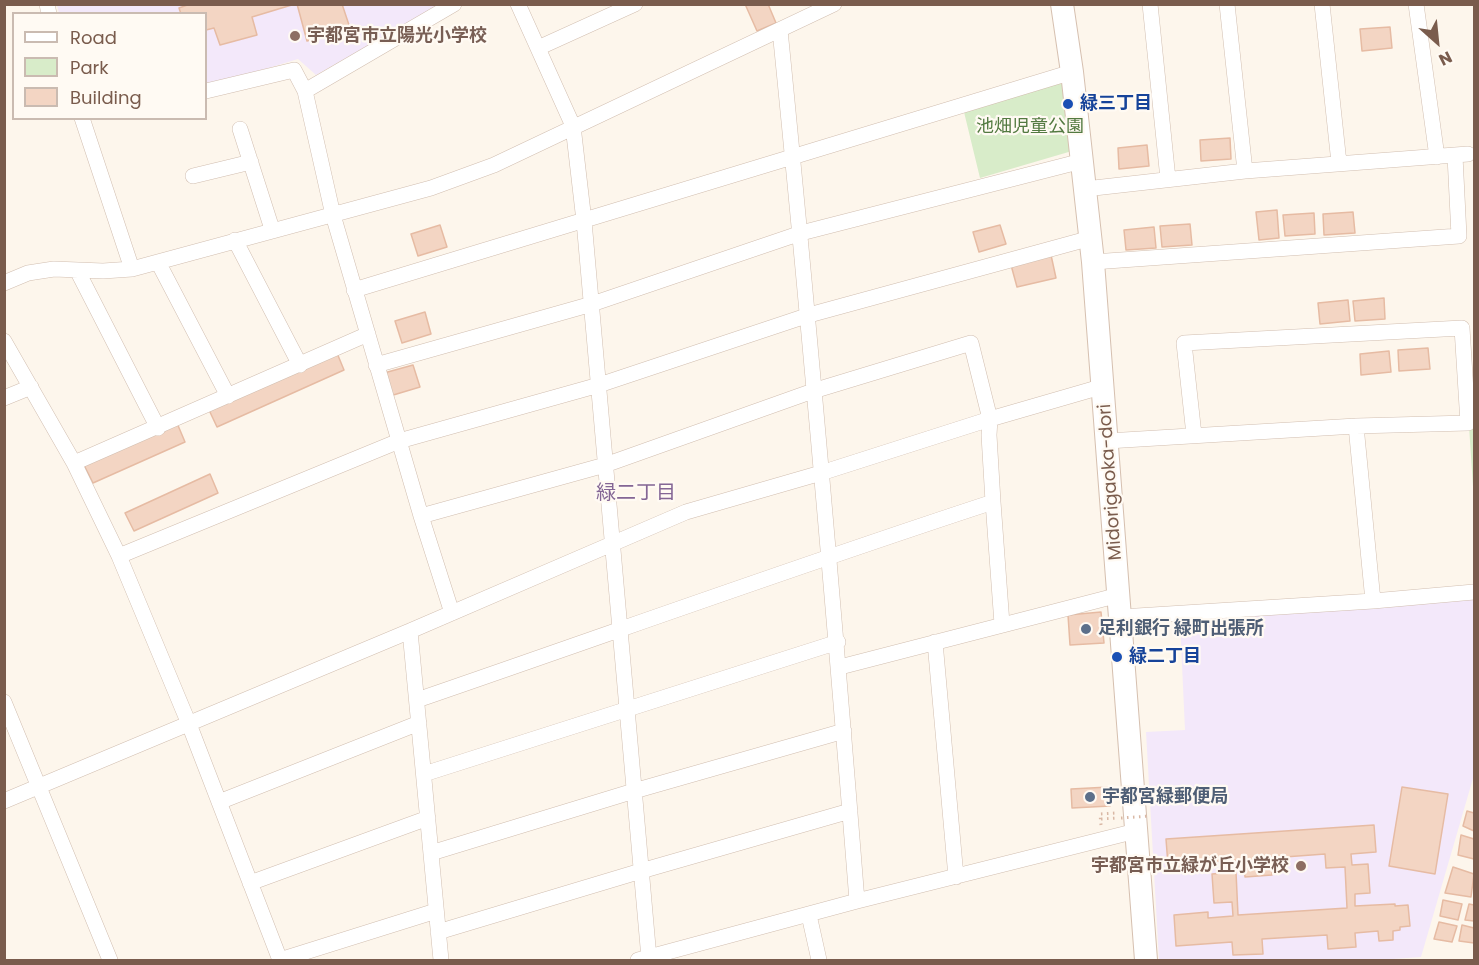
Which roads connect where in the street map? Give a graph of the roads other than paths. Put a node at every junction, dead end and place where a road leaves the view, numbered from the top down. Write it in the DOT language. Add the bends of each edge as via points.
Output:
graph roads {
  1 [pos="454,4"];
  2 [pos="518,4"];
  3 [pos="635,4"];
  4 [pos="834,4"];
  5 [pos="1062,4"];
  6 [pos="1150,4"];
  7 [pos="1227,4"];
  8 [pos="1322,4"];
  9 [pos="1416,4"];
  10 [pos="780,30"];
  11 [pos="538,48"];
  12 [pos="1072,72"];
  13 [pos="207,91"];
  14 [pos="305,91"];
  15 [pos="83,120"];
  16 [pos="573,126"];
  17 [pos="240,129"];
  18 [pos="793,156"];
  19 [pos="1437,157"];
  20 [pos="1082,161"];
  21 [pos="250,162"];
  22 [pos="1339,163"];
  23 [pos="1245,171"];
  24 [pos="193,176"];
  25 [pos="1168,179"];
  26 [pos="1085,189"];
  27 [pos="333,215"];
  28 [pos="584,221"];
  29 [pos="272,229"];
  30 [pos="801,233"];
  31 [pos="1091,238"];
  32 [pos="235,240"];
  33 [pos="158,262"];
  34 [pos="1093,262"];
  35 [pos="132,269"];
  36 [pos="77,270"];
  37 [pos="4,283"];
  38 [pos="354,290"];
  39 [pos="592,304"];
  40 [pos="809,315"];
  41 [pos="368,334"];
  42 [pos="4,341"];
  43 [pos="300,364"];
  44 [pos="376,365"];
  45 [pos="598,385"];
  46 [pos="1104,386"];
  47 [pos="31,387"];
  48 [pos="813,391"];
  49 [pos="228,396"];
  50 [pos="4,398"];
  51 [pos="990,419"];
  52 [pos="1356,426"];
  53 [pos="158,428"];
  54 [pos="1194,435"];
  55 [pos="399,441"];
  56 [pos="1107,441"];
  57 [pos="74,464"];
  58 [pos="605,465"];
  59 [pos="821,473"];
  60 [pos="993,502"];
  61 [pos="421,516"];
  62 [pos="612,545"];
  63 [pos="830,555"];
  64 [pos="119,556"];
  65 [pos="1474,592"];
  66 [pos="1373,601"];
  67 [pos="1120,606"];
  68 [pos="452,613"];
  69 [pos="1002,624"];
  70 [pos="620,630"];
  71 [pos="410,631"];
  72 [pos="838,642"];
  73 [pos="935,642"];
  74 [pos="840,667"];
  75 [pos="417,700"];
  76 [pos="4,702"];
  77 [pos="627,708"];
  78 [pos="419,723"];
  79 [pos="189,724"];
  80 [pos="844,731"];
  81 [pos="424,774"];
  82 [pos="40,786"];
  83 [pos="634,791"];
  84 [pos="4,801"];
  85 [pos="219,802"];
  86 [pos="850,811"];
  87 [pos="428,818"];
  88 [pos="1135,822"];
  89 [pos="431,853"];
  90 [pos="641,871"];
  91 [pos="956,877"];
  92 [pos="250,883"];
  93 [pos="857,901"];
  94 [pos="436,911"];
  95 [pos="808,915"];
  96 [pos="438,932"];
  97 [pos="674,956"];
  98 [pos="644,959"];
  99 [pos="110,960"];
  100 [pos="280,960"];
  101 [pos="441,960"];
  102 [pos="819,960"];
  103 [pos="1146,960"];
  1 -- 14 [label="street"];
  2 -- 11 [label="street"];
  3 -- 11 [label="street"];
  4 -- 10 [label="street"];
  5 -- 12 [label="street, Midorigaoka-dori"];
  6 -- 25 [label="street"];
  7 -- 23 [label="street"];
  8 -- 22 [label="street"];
  9 -- 19 [label="street"];
  10 -- 16 [label="street"];
  10 -- 18 [label="street"];
  11 -- 16 [label="street"];
  12 -- 18 [label="street"];
  12 -- 20 [label="street, Midorigaoka-dori"];
  13 -- 14 [label="street" via="294,70"];
  14 -- 27 [label="street"];
  15 -- 35 [label="street"];
  16 -- 27 [label="street" via="494,165 431,188"];
  16 -- 28 [label="street"];
  17 -- 21 [label="street"];
  18 -- 28 [label="street"];
  18 -- 30 [label="street"];
  19 -- 22 [label="street"];
  19 -- 34 [label="street" via="1461,155 1459,236"];
  20 -- 26 [label="street, Midorigaoka-dori"];
  20 -- 30 [label="street"];
  21 -- 24 [label="street"];
  21 -- 29 [label="street"];
  22 -- 23 [label="street"];
  23 -- 25 [label="street"];
  25 -- 26 [label="street"];
  26 -- 31 [label="street, Midorigaoka-dori"];
  27 -- 29 [label="street"];
  27 -- 38 [label="street"];
  28 -- 38 [label="street"];
  28 -- 39 [label="street"];
  29 -- 32 [label="street"];
  30 -- 39 [label="street"];
  30 -- 40 [label="street"];
  31 -- 34 [label="street, Midorigaoka-dori"];
  31 -- 40 [label="street"];
  32 -- 33 [label="street"];
  32 -- 43 [label="street"];
  33 -- 35 [label="street"];
  33 -- 49 [label="street"];
  34 -- 46 [label="street, Midorigaoka-dori"];
  35 -- 36 [label="street"];
  36 -- 37 [label="street" via="28,273"];
  36 -- 53 [label="street"];
  38 -- 41 [label="street"];
  39 -- 44 [label="street"];
  39 -- 45 [label="street"];
  40 -- 45 [label="street"];
  40 -- 48 [label="street"];
  41 -- 43 [label="street"];
  41 -- 44 [label="street"];
  42 -- 47 [label="street"];
  43 -- 49 [label="street"];
  44 -- 55 [label="street"];
  45 -- 55 [label="street"];
  45 -- 58 [label="street"];
  46 -- 51 [label="street"];
  46 -- 56 [label="street, Midorigaoka-dori"];
  47 -- 50 [label="street"];
  47 -- 57 [label="street"];
  48 -- 51 [label="street" via="971,343"];
  48 -- 58 [label="street"];
  48 -- 59 [label="street"];
  49 -- 53 [label="street"];
  51 -- 59 [label="street"];
  51 -- 60 [label="street"];
  52 -- 54 [label="street"];
  52 -- 54 [label="street" via="1467,423 1462,328 1184,343"];
  52 -- 66 [label="street"];
  53 -- 57 [label="street"];
  54 -- 56 [label="street"];
  55 -- 61 [label="street"];
  55 -- 64 [label="street"];
  56 -- 67 [label="street, Midorigaoka-dori"];
  57 -- 64 [label="street"];
  58 -- 61 [label="street"];
  58 -- 62 [label="street"];
  59 -- 62 [label="street" via="686,512"];
  59 -- 63 [label="street"];
  60 -- 63 [label="street"];
  60 -- 69 [label="street"];
  61 -- 68 [label="street"];
  62 -- 68 [label="street"];
  62 -- 70 [label="street"];
  63 -- 70 [label="street"];
  63 -- 72 [label="street"];
  64 -- 79 [label="street"];
  65 -- 66 [label="street"];
  66 -- 67 [label="street"];
  67 -- 69 [label="street"];
  67 -- 88 [label="street, Midorigaoka-dori"];
  68 -- 71 [label="street"];
  69 -- 73 [label="street"];
  70 -- 75 [label="street"];
  70 -- 77 [label="street"];
  71 -- 75 [label="street"];
  71 -- 79 [label="street"];
  72 -- 74 [label="street"];
  72 -- 77 [label="street"];
  73 -- 74 [label="street"];
  73 -- 91 [label="street"];
  74 -- 80 [label="street"];
  75 -- 78 [label="street"];
  76 -- 82 [label="street"];
  77 -- 81 [label="street"];
  77 -- 83 [label="street"];
  78 -- 81 [label="street"];
  78 -- 85 [label="street"];
  79 -- 82 [label="street"];
  79 -- 85 [label="street"];
  80 -- 83 [label="street"];
  80 -- 86 [label="street"];
  81 -- 87 [label="street"];
  82 -- 84 [label="street"];
  82 -- 99 [label="street"];
  83 -- 89 [label="street"];
  83 -- 90 [label="street"];
  85 -- 92 [label="street"];
  86 -- 90 [label="street"];
  86 -- 93 [label="street"];
  87 -- 89 [label="street"];
  87 -- 92 [label="street"];
  88 -- 91 [label="street"];
  88 -- 103 [label="street, Midorigaoka-dori"];
  89 -- 94 [label="street"];
  90 -- 96 [label="street"];
  90 -- 98 [label="street"];
  91 -- 93 [label="street"];
  92 -- 100 [label="street"];
  93 -- 95 [label="street"];
  94 -- 96 [label="street"];
  94 -- 100 [label="street"];
  95 -- 97 [label="street"];
  95 -- 102 [label="street"];
  96 -- 101 [label="street"];
  97 -- 98 [label="street"];
}
